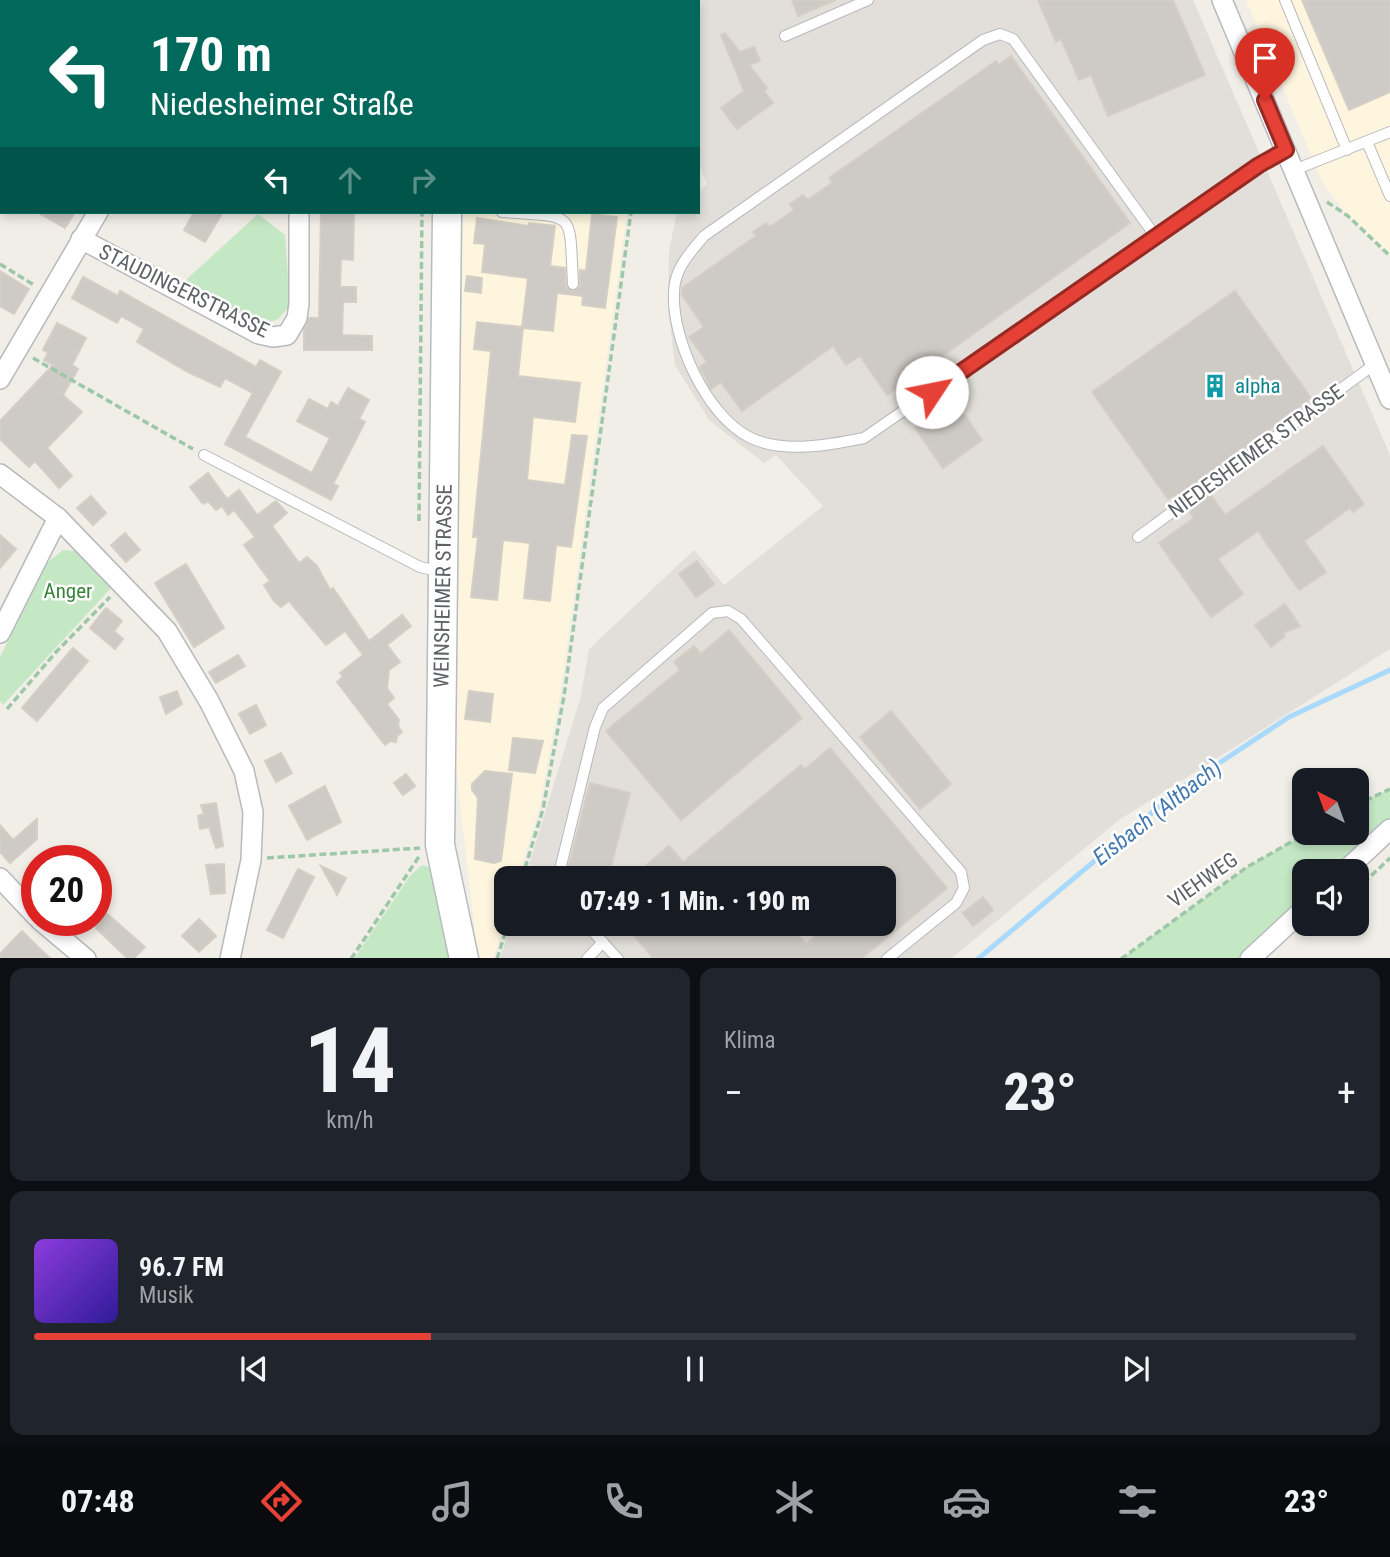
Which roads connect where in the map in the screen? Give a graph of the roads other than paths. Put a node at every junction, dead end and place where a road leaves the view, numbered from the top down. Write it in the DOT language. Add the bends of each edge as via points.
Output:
graph roads {
  1 [pos="868,0"];
  2 [pos="1222,0"];
  3 [pos="1286,0"];
  4 [pos="785,36"];
  5 [pos="1390,132"];
  6 [pos="1367,142"];
  7 [pos="1286,150"];
  8 [pos="1347,150"];
  9 [pos="1294,170"];
  10 [pos="1385,173"];
  11 [pos="1390,196"];
  12 [pos="97,214"];
  13 [pos="299,214"];
  14 [pos="447,214"];
  15 [pos="530,214"];
  16 [pos="1156,237"];
  17 [pos="81,239"];
  18 [pos="573,284"];
  19 [pos="1376,365"];
  20 [pos="0,379"];
  21 [pos="1390,399"];
  22 [pos="204,455"];
  23 [pos="0,474"];
  24 [pos="58,518"];
  25 [pos="1138,537"];
  26 [pos="442,572"];
  27 [pos="0,633"];
  28 [pos="1390,829"];
  29 [pos="1358,859"];
  30 [pos="561,866"];
  31 [pos="0,878"];
  32 [pos="21,900"];
  33 [pos="1292,920"];
  34 [pos="59,936"];
  35 [pos="597,936"];
  36 [pos="603,943"];
  37 [pos="86,958"];
  38 [pos="230,958"];
  39 [pos="464,958"];
  40 [pos="587,958"];
  41 [pos="618,958"];
  42 [pos="887,958"];
  43 [pos="1250,958"];
  1 -- 4 [label="lane"];
  2 -- 7 [label="street"];
  3 -- 8 [label="lane"];
  5 -- 6 [label="lane"];
  6 -- 8 [label="lane"];
  6 -- 10 [label="lane"];
  7 -- 9 [label="street"];
  7 -- 16 [label="lane"];
  8 -- 9 [label="lane"];
  9 -- 19 [label="street"];
  10 -- 11 [label="lane"];
  12 -- 17 [label="street"];
  13 -- 17 [label="street, STAUDINGERSTRASSE" via="297,318 287,335 273,337 259,334"];
  14 -- 26 [label="main road, WEINSHEIMER STRASSE"];
  15 -- 18 [label="lane" via="567,221"];
  16 -- 16 [label="lane" via="864,438 822,447 750,438 722,419 685,356 674,291 682,262 704,236 983,40 1000,34 1013,39"];
  17 -- 20 [label="street"];
  19 -- 21 [label="street"];
  19 -- 25 [label="lane, NIEDESHEIMER STRASSE"];
  22 -- 26 [label="lane" via="420,567"];
  23 -- 24 [label="street"];
  24 -- 27 [label="street"];
  24 -- 38 [label="street" via="167,631 244,771 253,812 251,860"];
  26 -- 39 [label="main road, WEINSHEIMER STRASSE" via="440,845"];
  28 -- 29 [label="street"];
  30 -- 42 [label="lane" via="603,708 712,613 728,611 741,619 961,872 964,888 956,903"];
  31 -- 32 [label="street"];
  33 -- 43 [label="street"];
  34 -- 37 [label="street"];
  35 -- 36 [label="lane"];
  36 -- 40 [label="lane"];
  36 -- 41 [label="lane"];
}
